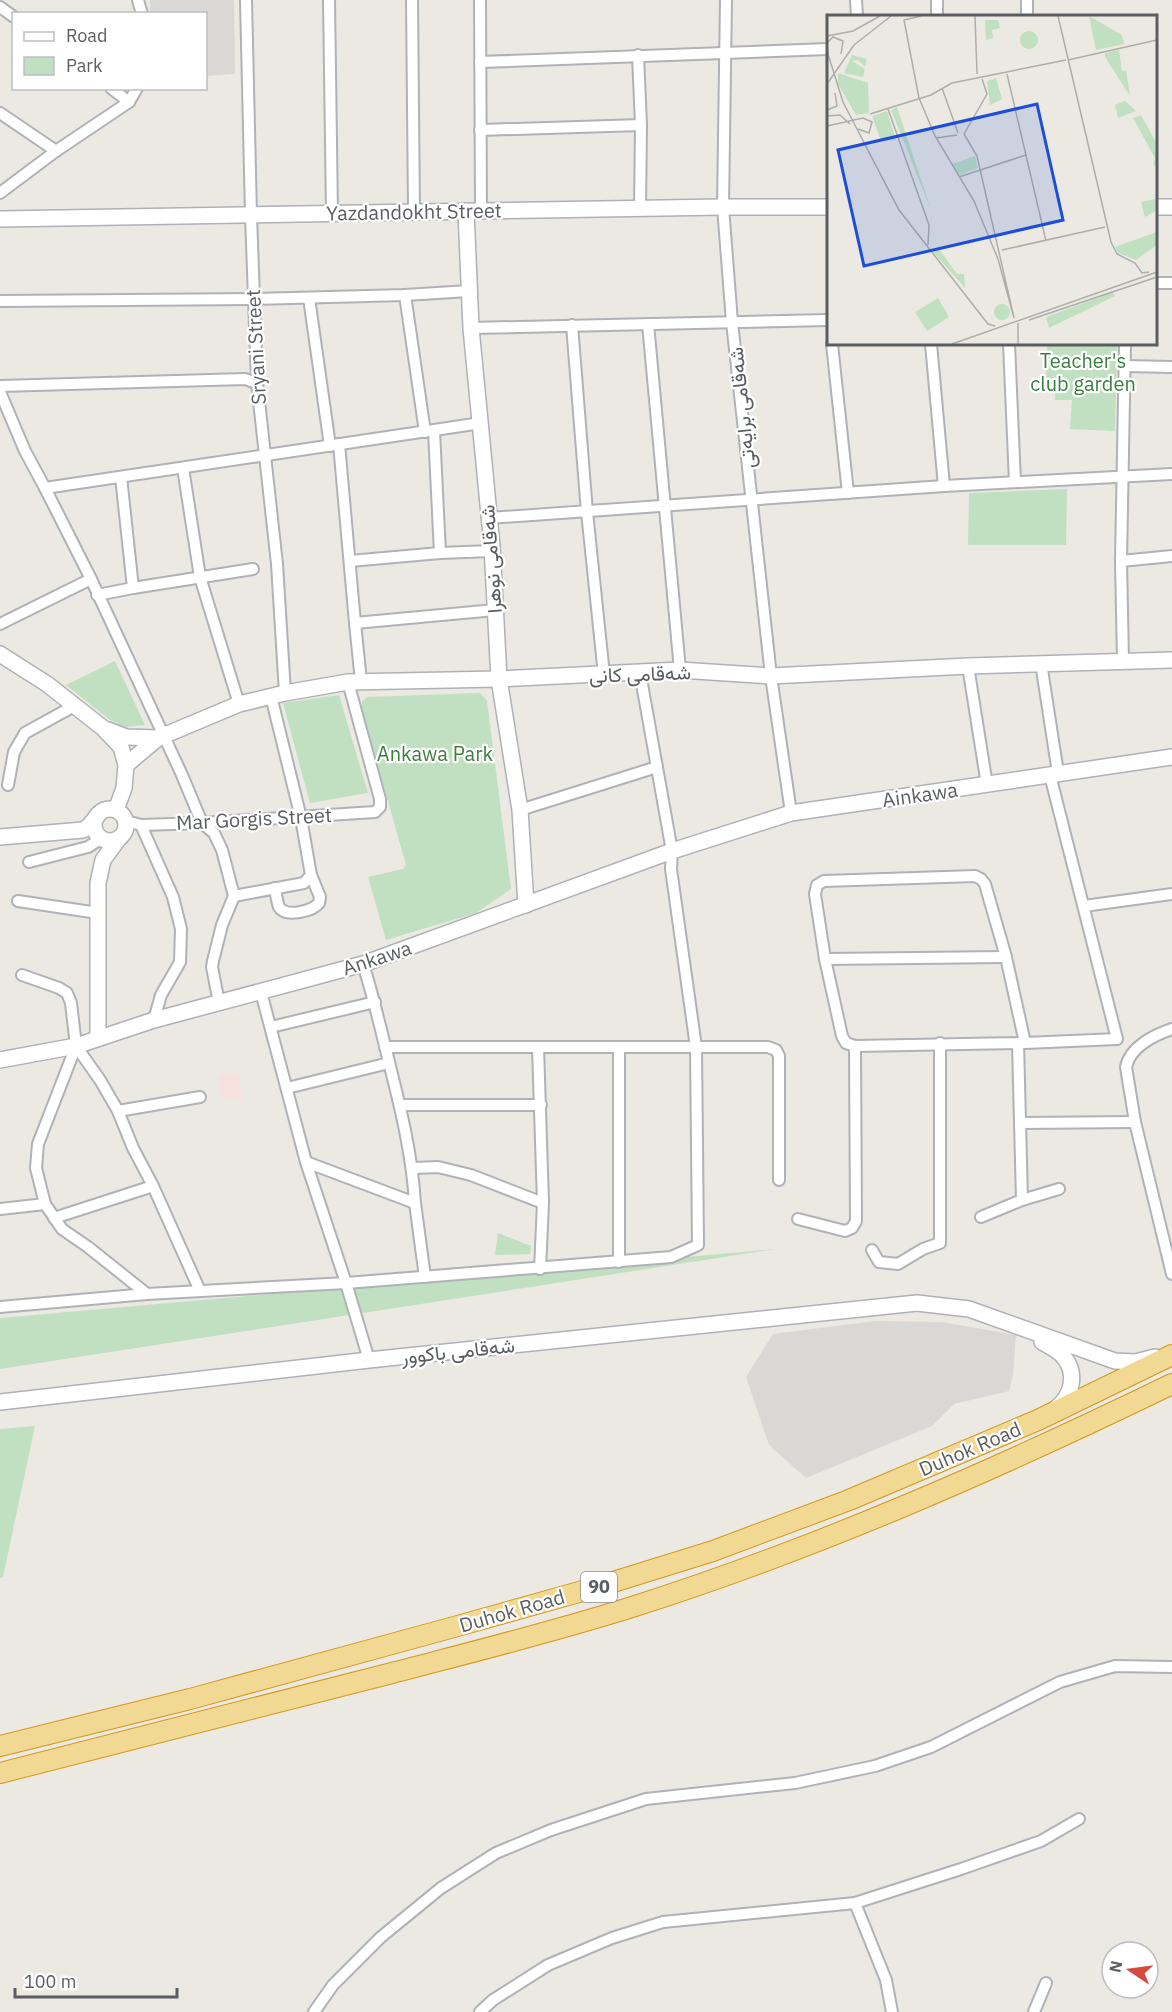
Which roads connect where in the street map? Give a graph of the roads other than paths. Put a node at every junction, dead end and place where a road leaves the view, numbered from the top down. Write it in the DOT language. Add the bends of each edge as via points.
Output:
graph roads {
  1 [pos="246,0"];
  2 [pos="329,0"];
  3 [pos="412,0"];
  4 [pos="480,0"];
  5 [pos="726,0"];
  6 [pos="856,0"];
  7 [pos="857,15"];
  8 [pos="827,49"];
  9 [pos="725,52"];
  10 [pos="638,55"];
  11 [pos="480,62"];
  12 [pos="114,90"];
  13 [pos="136,90"];
  14 [pos="129,102"];
  15 [pos="0,113"];
  16 [pos="641,125"];
  17 [pos="480,130"];
  18 [pos="56,151"];
  19 [pos="0,193"];
  20 [pos="723,207"];
  21 [pos="827,207"];
  22 [pos="640,208"];
  23 [pos="466,211"];
  24 [pos="482,211"];
  25 [pos="414,212"];
  26 [pos="332,213"];
  27 [pos="251,215"];
  28 [pos="0,219"];
  29 [pos="469,291"];
  30 [pos="405,295"];
  31 [pos="309,298"];
  32 [pos="254,300"];
  33 [pos="0,301"];
  34 [pos="827,320"];
  35 [pos="732,322"];
  36 [pos="648,324"];
  37 [pos="572,325"];
  38 [pos="471,328"];
  39 [pos="832,345"];
  40 [pos="931,345"];
  41 [pos="1009,345"];
  42 [pos="1125,345"];
  43 [pos="1124,366"];
  44 [pos="1172,367"];
  45 [pos="257,383"];
  46 [pos="0,386"];
  47 [pos="0,392"];
  48 [pos="482,423"];
  49 [pos="429,431"];
  50 [pos="335,445"];
  51 [pos="264,455"];
  52 [pos="183,468"];
  53 [pos="1172,474"];
  54 [pos="1121,476"];
  55 [pos="121,477"];
  56 [pos="1015,482"];
  57 [pos="944,486"];
  58 [pos="45,488"];
  59 [pos="848,494"];
  60 [pos="752,500"];
  61 [pos="665,506"];
  62 [pos="587,512"];
  63 [pos="489,518"];
  64 [pos="492,551"];
  65 [pos="440,553"];
  66 [pos="1172,556"];
  67 [pos="350,561"];
  68 [pos="1120,561"];
  69 [pos="253,569"];
  70 [pos="200,577"];
  71 [pos="91,579"];
  72 [pos="133,588"];
  73 [pos="97,596"];
  74 [pos="495,610"];
  75 [pos="355,623"];
  76 [pos="0,624"];
  77 [pos="0,654"];
  78 [pos="1172,660"];
  79 [pos="1123,661"];
  80 [pos="1041,663"];
  81 [pos="968,666"];
  82 [pos="680,670"];
  83 [pos="640,673"];
  84 [pos="603,675"];
  85 [pos="771,676"];
  86 [pos="500,679"];
  87 [pos="355,682"];
  88 [pos="278,695"];
  89 [pos="238,704"];
  90 [pos="74,706"];
  91 [pos="103,728"];
  92 [pos="161,737"];
  93 [pos="1172,758"];
  94 [pos="126,765"];
  95 [pos="657,767"];
  96 [pos="1054,774"];
  97 [pos="8,785"];
  98 [pos="987,785"];
  99 [pos="520,810"];
  100 [pos="791,813"];
  101 [pos="98,815"];
  102 [pos="121,815"];
  103 [pos="301,818"];
  104 [pos="202,823"];
  105 [pos="141,825"];
  106 [pos="0,837"];
  107 [pos="119,837"];
  108 [pos="102,838"];
  109 [pos="672,851"];
  110 [pos="28,862"];
  111 [pos="311,875"];
  112 [pos="275,888"];
  113 [pos="1172,894"];
  114 [pos="234,896"];
  115 [pos="18,901"];
  116 [pos="526,905"];
  117 [pos="1084,906"];
  118 [pos="98,913"];
  119 [pos="1006,957"];
  120 [pos="825,959"];
  121 [pos="363,964"];
  122 [pos="22,975"];
  123 [pos="261,992"];
  124 [pos="375,1002"];
  125 [pos="219,1003"];
  126 [pos="154,1020"];
  127 [pos="271,1027"];
  128 [pos="1172,1029"];
  129 [pos="98,1037"];
  130 [pos="940,1043"];
  131 [pos="1022,1043"];
  132 [pos="76,1046"];
  133 [pos="855,1046"];
  134 [pos="385,1047"];
  135 [pos="538,1047"];
  136 [pos="619,1047"];
  137 [pos="696,1047"];
  138 [pos="0,1060"];
  139 [pos="389,1063"];
  140 [pos="287,1088"];
  141 [pos="200,1097"];
  142 [pos="541,1104"];
  143 [pos="400,1105"];
  144 [pos="118,1111"];
  145 [pos="1134,1122"];
  146 [pos="1020,1123"];
  147 [pos="306,1162"];
  148 [pos="413,1168"];
  149 [pos="780,1180"];
  150 [pos="153,1186"];
  151 [pos="1059,1189"];
  152 [pos="1022,1200"];
  153 [pos="415,1203"];
  154 [pos="543,1203"];
  155 [pos="45,1204"];
  156 [pos="0,1209"];
  157 [pos="981,1217"];
  158 [pos="54,1218"];
  159 [pos="798,1219"];
  160 [pos="872,1250"];
  161 [pos="1170,1254"];
  162 [pos="619,1262"];
  163 [pos="540,1269"];
  164 [pos="1172,1274"];
  165 [pos="425,1277"];
  166 [pos="346,1283"];
  167 [pos="200,1291"];
  168 [pos="147,1294"];
  169 [pos="0,1307"];
  170 [pos="1014,1324"];
  171 [pos="1172,1353"];
  172 [pos="369,1360"];
  173 [pos="1172,1384"];
  174 [pos="0,1402"];
  175 [pos="1038,1420"];
  176 [pos="454,1627"];
  177 [pos="457,1656"];
  178 [pos="1172,1667"];
  179 [pos="0,1746"];
  180 [pos="0,1773"];
  181 [pos="1079,1819"];
  182 [pos="855,1903"];
  183 [pos="1046,1983"];
  184 [pos="314,2012"];
  185 [pos="480,2012"];
  186 [pos="892,2012"];
  187 [pos="1034,2012"];
  1 -- 27 [label="street, Sryani Street"];
  2 -- 26 [label="street"];
  3 -- 25 [label="street"];
  4 -- 11 [label="street"];
  5 -- 9 [label="street, شەقامی برایەتی"];
  6 -- 7 [label="street"];
  8 -- 9 [label="street"];
  9 -- 10 [label="street"];
  9 -- 20 [label="street, شەقامی برایەتی"];
  10 -- 11 [label="street"];
  10 -- 16 [label="street"];
  11 -- 17 [label="street"];
  12 -- 14 [label="street"];
  13 -- 14 [label="street"];
  14 -- 18 [label="street"];
  15 -- 18 [label="street"];
  16 -- 17 [label="street"];
  16 -- 22 [label="street"];
  17 -- 24 [label="street"];
  18 -- 19 [label="street"];
  20 -- 21 [label="street, Yazdandokht Street"];
  20 -- 22 [label="street, Yazdandokht Street"];
  20 -- 35 [label="street, شەقامی برایەتی"];
  22 -- 24 [label="street, Yazdandokht Street"];
  23 -- 24 [label="street, Yazdandokht Street"];
  23 -- 25 [label="street, Yazdandokht Street"];
  23 -- 29 [label="street, شەقامی نوهرا"];
  25 -- 26 [label="street, Yazdandokht Street"];
  26 -- 27 [label="street, Yazdandokht Street"];
  27 -- 28 [label="street, Yazdandokht Street"];
  27 -- 32 [label="street, Sryani Street"];
  29 -- 30 [label="street"];
  29 -- 38 [label="street, شەقامی نوهرا"];
  30 -- 31 [label="street"];
  30 -- 49 [label="street"];
  31 -- 32 [label="street"];
  31 -- 50 [label="street"];
  32 -- 33 [label="street"];
  32 -- 45 [label="street, Sryani Street"];
  34 -- 35 [label="street"];
  35 -- 36 [label="street"];
  35 -- 60 [label="street, شەقامی برایەتی"];
  36 -- 37 [label="street"];
  36 -- 61 [label="street"];
  37 -- 38 [label="street"];
  37 -- 62 [label="street"];
  38 -- 48 [label="street, شەقامی نوهرا"];
  39 -- 59 [label="street"];
  40 -- 57 [label="street"];
  41 -- 56 [label="street"];
  42 -- 43 [label="street"];
  43 -- 44 [label="street"];
  43 -- 54 [label="street"];
  45 -- 46 [label="street" via="245,379"];
  45 -- 51 [label="street, Sryani Street"];
  47 -- 58 [label="street"];
  48 -- 49 [label="street"];
  48 -- 63 [label="street, شەقامی نوهرا"];
  49 -- 50 [label="street"];
  49 -- 65 [label="street"];
  50 -- 51 [label="street"];
  50 -- 67 [label="street"];
  51 -- 52 [label="street"];
  51 -- 88 [label="street, Sryani Street" via="277,564"];
  52 -- 55 [label="street"];
  52 -- 70 [label="street"];
  53 -- 54 [label="street"];
  54 -- 56 [label="street"];
  54 -- 68 [label="street"];
  55 -- 58 [label="street"];
  55 -- 72 [label="street"];
  56 -- 57 [label="street"];
  57 -- 59 [label="street"];
  58 -- 71 [label="street"];
  59 -- 60 [label="street"];
  60 -- 61 [label="street"];
  60 -- 85 [label="street, شەقامی برایەتی"];
  61 -- 62 [label="street"];
  61 -- 82 [label="street"];
  62 -- 63 [label="street"];
  62 -- 84 [label="street"];
  63 -- 64 [label="street, شەقامی نوهرا"];
  64 -- 65 [label="street"];
  64 -- 74 [label="street, شەقامی نوهرا"];
  65 -- 67 [label="street"];
  66 -- 68 [label="street"];
  67 -- 75 [label="street"];
  68 -- 79 [label="street"];
  69 -- 70 [label="street"];
  70 -- 72 [label="street"];
  70 -- 89 [label="street"];
  71 -- 73 [label="street"];
  71 -- 76 [label="street"];
  72 -- 73 [label="street"];
  73 -- 92 [label="street"];
  74 -- 75 [label="street"];
  74 -- 86 [label="street, شەقامی نوهرا"];
  75 -- 87 [label="street"];
  77 -- 90 [label="street"];
  78 -- 79 [label="street, شەقامی کانی"];
  79 -- 80 [label="street, شەقامی کانی"];
  80 -- 81 [label="street, شەقامی کانی"];
  80 -- 96 [label="street"];
  81 -- 85 [label="street, شەقامی کانی"];
  81 -- 98 [label="street"];
  82 -- 83 [label="street, شەقامی کانی"];
  82 -- 85 [label="street, شەقامی کانی"];
  83 -- 84 [label="street, شەقامی کانی"];
  83 -- 95 [label="street"];
  84 -- 86 [label="street, شەقامی کانی"];
  85 -- 100 [label="street, شەقامی برایەتی"];
  86 -- 87 [label="street, شەقامی کانی"];
  86 -- 99 [label="street, شەقامی نوهرا"];
  87 -- 88 [label="street, شەقامی کانی"];
  87 -- 103 [label="street, Mar Gorgis Street" via="380,807 375,812"];
  88 -- 89 [label="street, شەقامی کانی"];
  88 -- 103 [label="street, Sryani Street"];
  89 -- 92 [label="street, شەقامی کانی"];
  90 -- 91 [label="street"];
  90 -- 97 [label="street" via="26,734 14,752"];
  91 -- 92 [label="street" via="126,737"];
  91 -- 94 [label="street" via="121,747"];
  92 -- 94 [label="street, شەقامی کانی"];
  92 -- 104 [label="street"];
  93 -- 96 [label="street, Ainkawa"];
  94 -- 102 [label="street"];
  95 -- 99 [label="street"];
  95 -- 109 [label="street"];
  96 -- 98 [label="street, Ainkawa"];
  96 -- 117 [label="street"];
  98 -- 100 [label="street, Ainkawa"];
  99 -- 116 [label="street, شەقامی نوهرا"];
  100 -- 109 [label="street, Ainkawa"];
  101 -- 102 [label="street" via="106,809"];
  101 -- 106 [label="street" via="83,830"];
  101 -- 108 [label="street" via="95,829"];
  102 -- 105 [label="street, Mar Gorgis Street"];
  102 -- 107 [label="street" via="125,830"];
  103 -- 104 [label="street, Mar Gorgis Street"];
  103 -- 111 [label="street, Sryani Street"];
  104 -- 105 [label="street, Mar Gorgis Street"];
  104 -- 114 [label="street" via="214,833 222,850"];
  105 -- 126 [label="street" via="173,897 181,929 180,962 161,995"];
  107 -- 108 [label="street"];
  107 -- 118 [label="street" via="99,871"];
  108 -- 110 [label="street" via="88,847"];
  109 -- 116 [label="street, Ankawa"];
  109 -- 137 [label="street" via="671,869"];
  111 -- 112 [label="street" via="304,883"];
  111 -- 112 [label="street, Sryani Street" via="320,897 316,908 283,911"];
  112 -- 114 [label="street"];
  113 -- 117 [label="street"];
  114 -- 125 [label="street" via="212,967"];
  115 -- 118 [label="street"];
  116 -- 121 [label="street, Ankawa"];
  117 -- 131 [label="street" via="1117,1039"];
  118 -- 129 [label="street"];
  119 -- 120 [label="street"];
  119 -- 120 [label="street" via="985,884 975,876 824,881 817,885 815,894"];
  119 -- 131 [label="street"];
  120 -- 133 [label="street" via="842,1036 846,1043"];
  121 -- 123 [label="street, Ankawa"];
  121 -- 124 [label="street"];
  122 -- 132 [label="street" via="67,993"];
  123 -- 125 [label="street, Ankawa"];
  123 -- 127 [label="street"];
  124 -- 127 [label="street"];
  124 -- 134 [label="street"];
  125 -- 126 [label="street, Ankawa"];
  126 -- 129 [label="street, Ankawa"];
  127 -- 140 [label="street"];
  128 -- 145 [label="street" via="1133,1050 1127,1058"];
  129 -- 132 [label="street, Ankawa"];
  130 -- 131 [label="street"];
  130 -- 133 [label="street"];
  130 -- 160 [label="street" via="940,1243 897,1264 879,1262"];
  131 -- 146 [label="street"];
  132 -- 138 [label="street"];
  132 -- 144 [label="street"];
  132 -- 155 [label="street" via="38,1144 36,1168"];
  133 -- 159 [label="street" via="856,1221 845,1231"];
  134 -- 135 [label="street"];
  134 -- 139 [label="street"];
  135 -- 136 [label="street"];
  135 -- 142 [label="street"];
  136 -- 137 [label="street"];
  136 -- 162 [label="street"];
  137 -- 149 [label="street" via="776,1050"];
  137 -- 162 [label="street" via="698,1245 671,1257"];
  139 -- 140 [label="street"];
  139 -- 143 [label="street"];
  140 -- 147 [label="street"];
  141 -- 144 [label="street"];
  142 -- 143 [label="street"];
  142 -- 154 [label="street"];
  143 -- 148 [label="street"];
  144 -- 150 [label="street"];
  145 -- 146 [label="street"];
  145 -- 161 [label="street"];
  146 -- 152 [label="street"];
  147 -- 153 [label="street"];
  147 -- 166 [label="street"];
  148 -- 153 [label="street"];
  148 -- 154 [label="street" via="438,1167 471,1175"];
  150 -- 158 [label="street"];
  150 -- 167 [label="street"];
  151 -- 152 [label="street"];
  152 -- 157 [label="street"];
  153 -- 165 [label="street"];
  154 -- 163 [label="street"];
  155 -- 156 [label="street"];
  155 -- 158 [label="street"];
  158 -- 168 [label="street" via="62,1229"];
  161 -- 164 [label="street"];
  162 -- 163 [label="street"];
  163 -- 165 [label="street"];
  165 -- 166 [label="street"];
  166 -- 167 [label="street"];
  166 -- 172 [label="street"];
  167 -- 168 [label="street"];
  168 -- 169 [label="street"];
  170 -- 171 [label="street" via="1115,1361 1135,1362"];
  170 -- 172 [label="street, شەقامی باکوور" via="969,1309 917,1303"];
  170 -- 175 [label="street" via="1059,1352 1072,1374 1067,1398"];
  171 -- 175 [label="highway, Duhok Road / 90"];
  172 -- 174 [label="street, شەقامی باکوور"];
  173 -- 177 [label="highway, Duhok Road / 90" via="991,1470 781,1556 632,1607"];
  175 -- 176 [label="highway, Duhok Road / 90" via="849,1500 712,1551"];
  176 -- 177 [label="highway"];
  176 -- 179 [label="highway, Duhok Road / 90"];
  177 -- 180 [label="highway, Duhok Road / 90"];
  178 -- 184 [label="street" via="1115,1666 1060,1682 931,1747 876,1766 795,1783 646,1799 551,1830 496,1853 441,1888 381,1937 333,1985"];
  181 -- 182 [label="street" via="1041,1841"];
  182 -- 185 [label="street" via="663,1922 548,1965"];
  182 -- 186 [label="street" via="886,1980"];
  183 -- 187 [label="street"];
}
